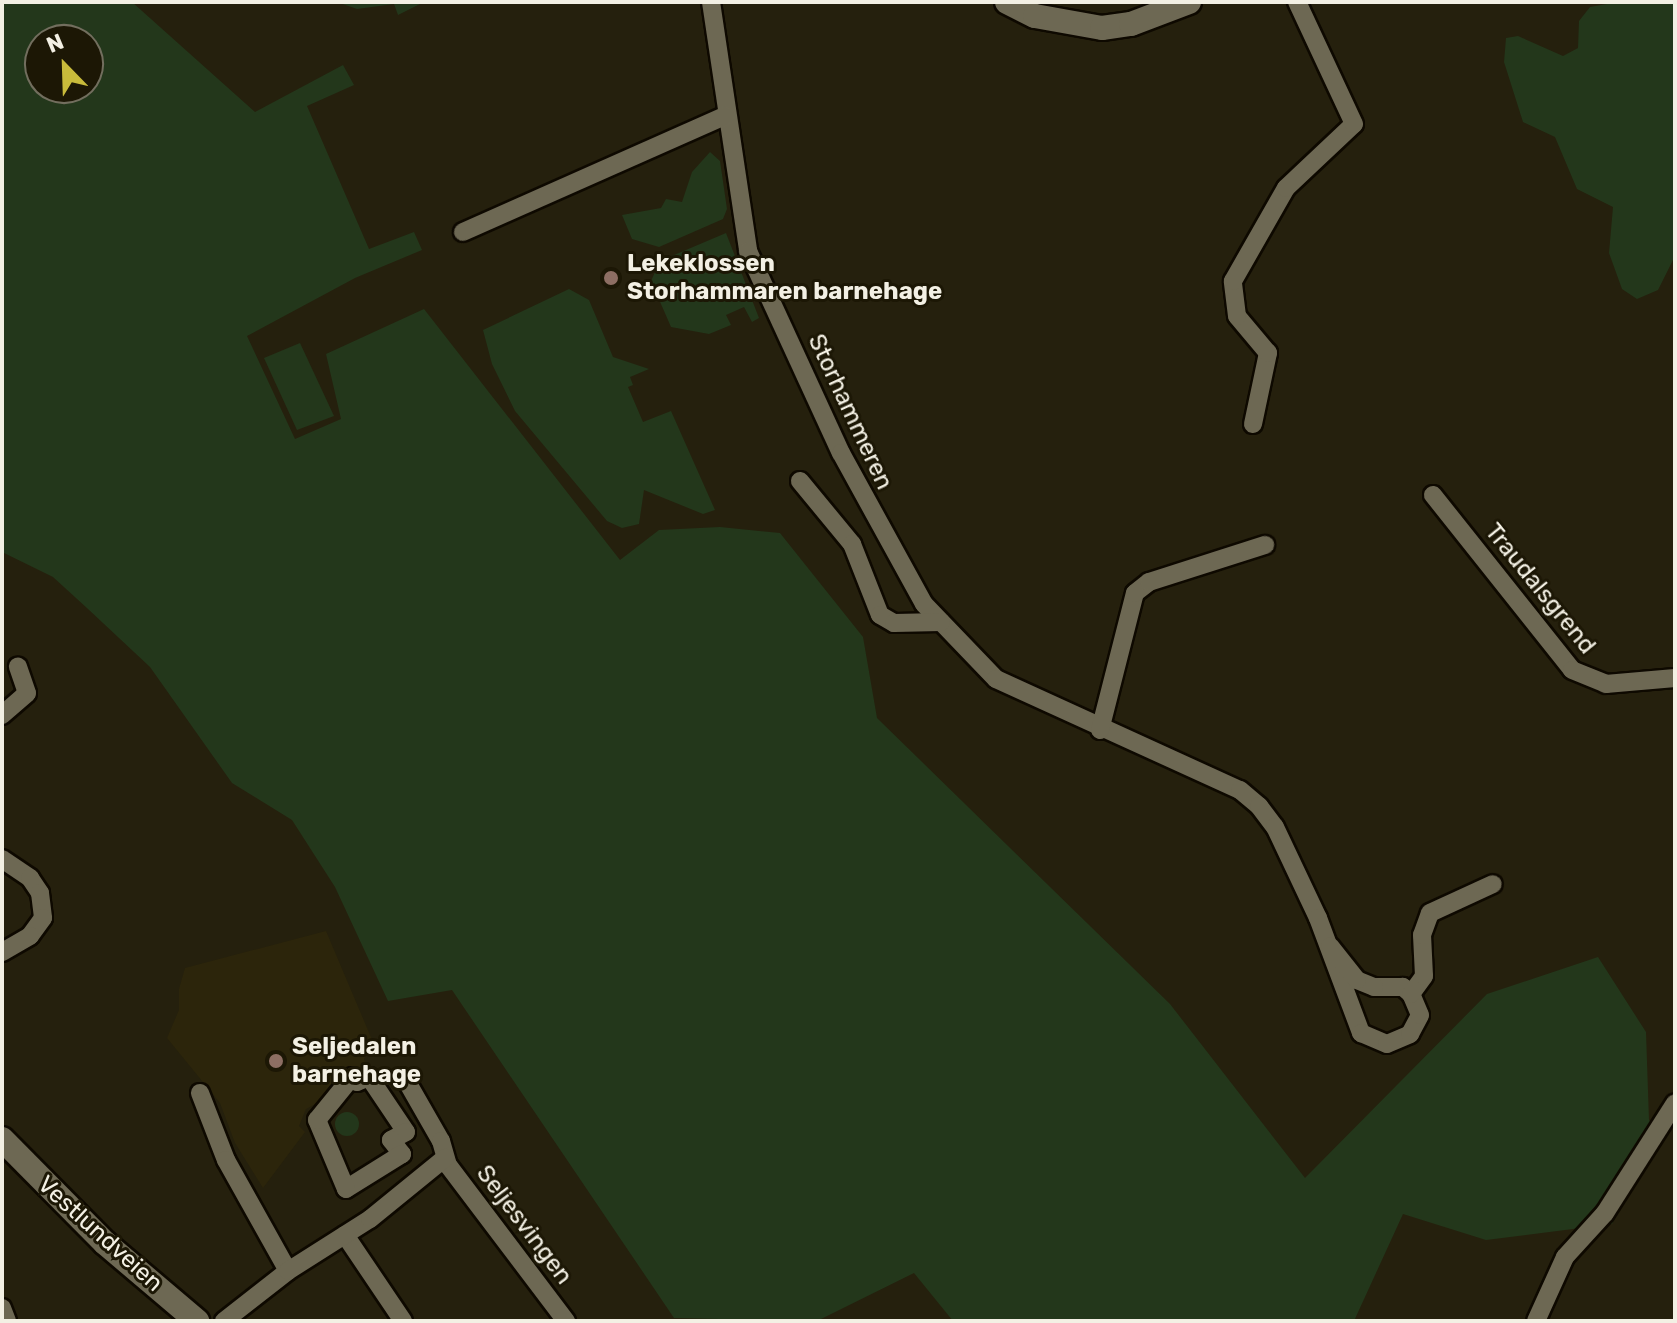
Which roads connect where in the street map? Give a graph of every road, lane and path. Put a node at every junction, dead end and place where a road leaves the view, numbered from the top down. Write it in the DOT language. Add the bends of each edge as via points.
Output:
graph roads {
  1 [pos="711,2"];
  2 [pos="1007,2"];
  3 [pos="1189,2"];
  4 [pos="1297,2"];
  5 [pos="725,116"];
  6 [pos="463,232"];
  7 [pos="1253,424"];
  8 [pos="800,481"];
  9 [pos="1433,495"];
  10 [pos="1265,545"];
  11 [pos="941,622"];
  12 [pos="18,667"];
  13 [pos="1675,678"];
  14 [pos="2,715"];
  15 [pos="1100,730"];
  16 [pos="2,859"];
  17 [pos="1493,884"];
  18 [pos="1330,946"];
  19 [pos="2,952"];
  20 [pos="1411,994"];
  21 [pos="406,1080"];
  22 [pos="200,1093"];
  23 [pos="1675,1103"];
  24 [pos="3,1143"];
  25 [pos="445,1158"];
  26 [pos="346,1189"];
  27 [pos="345,1235"];
  28 [pos="288,1271"];
  29 [pos="2,1308"];
  30 [pos="7,1321"];
  31 [pos="197,1321"];
  32 [pos="224,1321"];
  33 [pos="403,1321"];
  34 [pos="566,1321"];
  35 [pos="1536,1321"];
  1 -- 5 [label="street, Storhammeren"];
  2 -- 3 [label="main road" via="1035,16 1102,28 1131,24"];
  4 -- 7 [label="street" via="1354,124 1286,188 1233,281 1237,316 1268,353"];
  5 -- 6 [label="street"];
  5 -- 11 [label="street, Storhammeren" via="748,251 880,530 924,604"];
  8 -- 11 [label="street" via="852,544 880,615 894,623"];
  9 -- 13 [label="street, Traudalsgrend" via="1572,670 1606,684"];
  10 -- 15 [label="street" via="1149,582 1135,593"];
  11 -- 15 [label="street, Storhammeren" via="996,679"];
  12 -- 14 [label="street" via="27,693"];
  15 -- 18 [label="street, Storhammeren" via="1240,790 1259,806 1275,827"];
  16 -- 19 [label="street" via="30,878 43,905 39,927"];
  17 -- 20 [label="street, Storhammeren" via="1430,913 1422,935 1424,976"];
  18 -- 20 [label="street, Storhammeren" via="1357,980 1374,987 1403,987"];
  18 -- 20 [label="street, Storhammeren" via="1343,996 1370,1040 1387,1044 1410,1034 1420,1015"];
  21 -- 25 [label="street, Seljesvingen" via="441,1141"];
  22 -- 28 [label="street" via="226,1160"];
  23 -- 35 [label="street" via="1605,1213 1565,1257"];
  24 -- 31 [label="main road, Vestlundveien" via="105,1243"];
  25 -- 27 [label="street, Seljesvingen"];
  25 -- 34 [label="street, Seljesvingen"];
  26 -- 26 [label="street" via="317,1120 352,1077 357,1082 369,1077 406,1132 391,1140 402,1154"];
  27 -- 28 [label="street, Seljesvingen"];
  27 -- 33 [label="street"];
  28 -- 32 [label="street, Seljesvingen"];
  29 -- 30 [label="street"];
}
